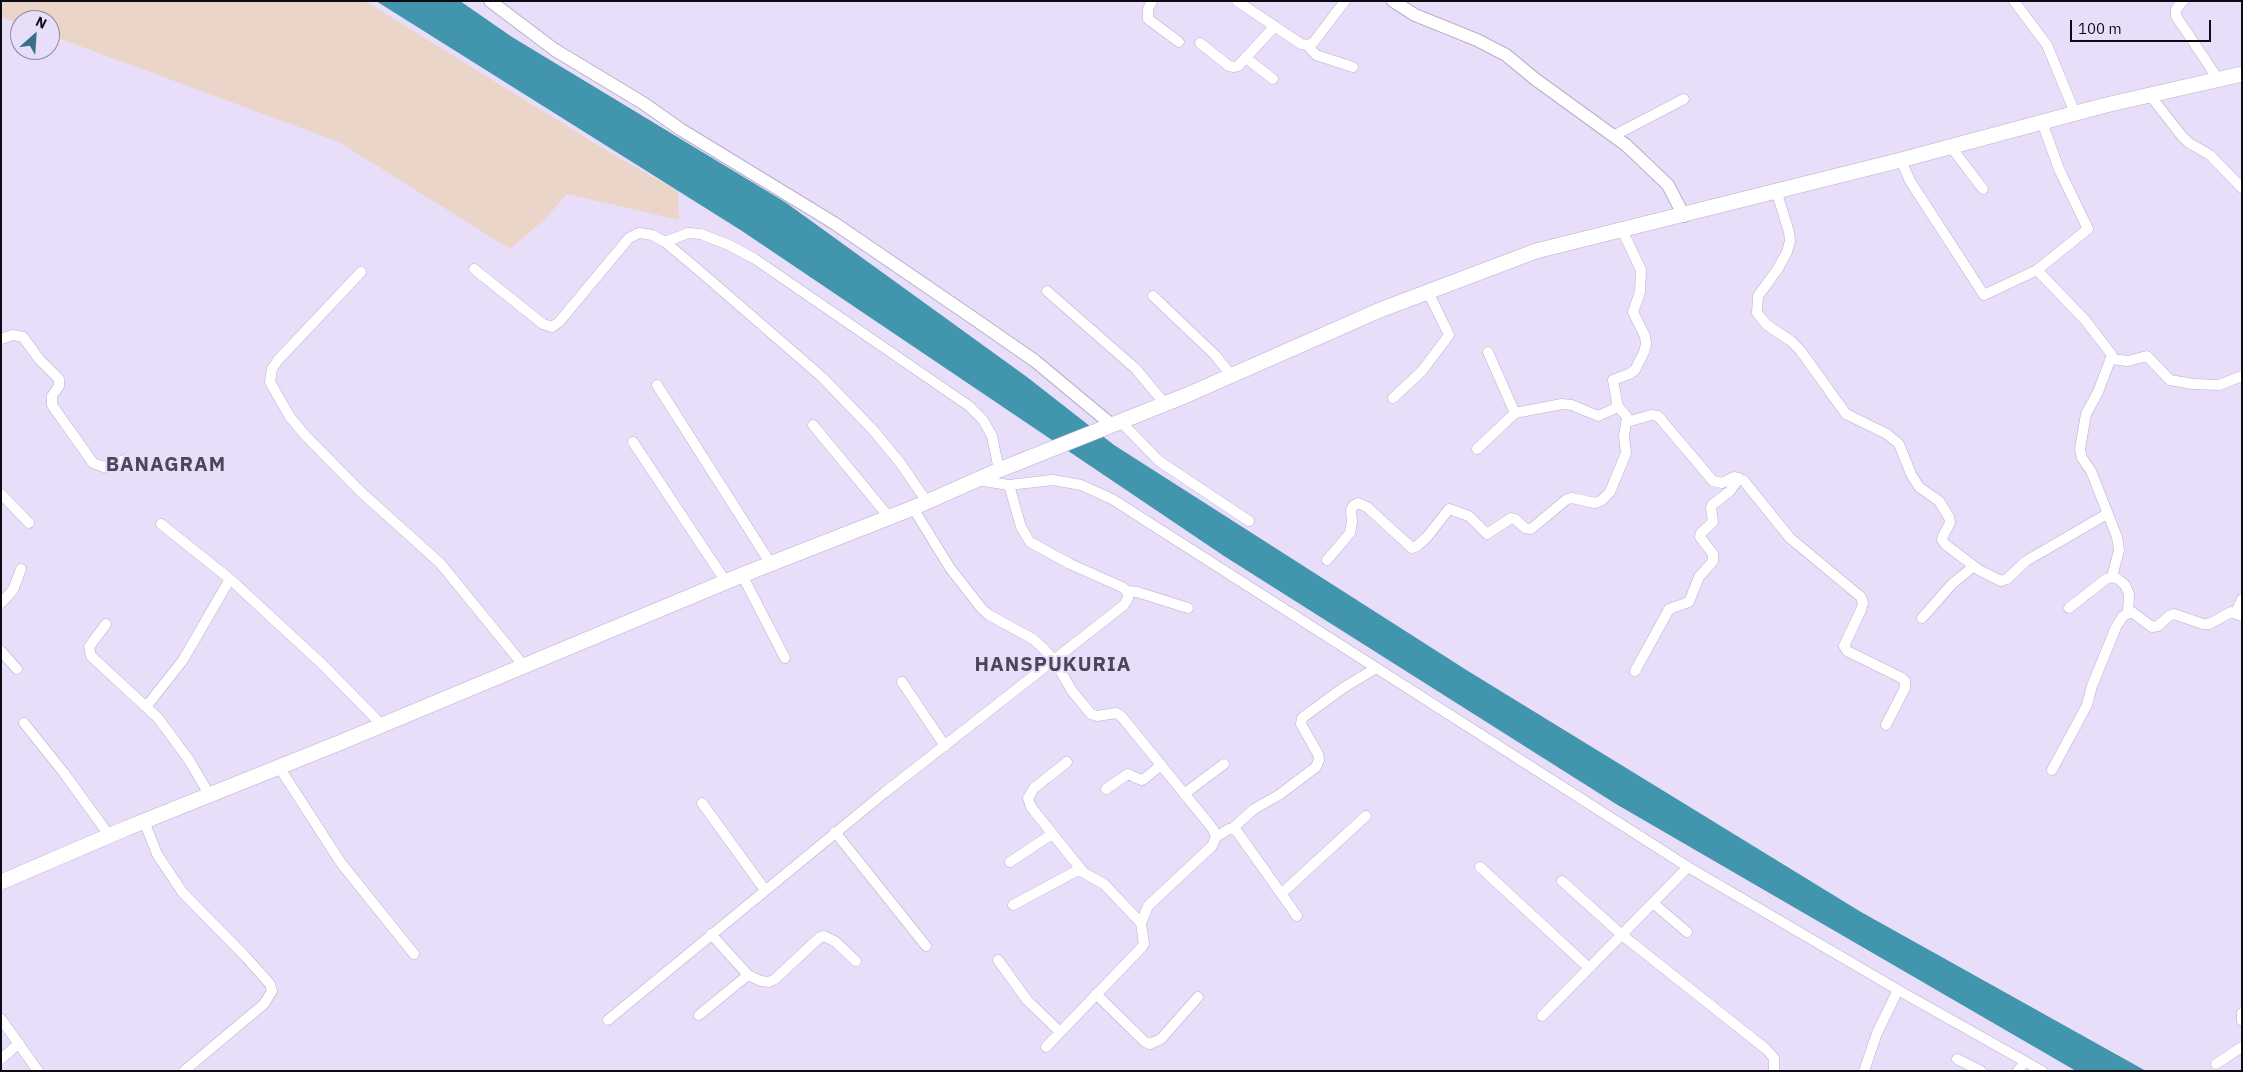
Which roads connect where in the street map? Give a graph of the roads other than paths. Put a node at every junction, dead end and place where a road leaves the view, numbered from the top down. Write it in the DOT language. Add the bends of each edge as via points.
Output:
graph roads {
  1 [pos="490,1"];
  2 [pos="1152,1"];
  3 [pos="1237,1"];
  4 [pos="1344,1"];
  5 [pos="1393,1"];
  6 [pos="2014,1"];
  7 [pos="2183,1"];
  8 [pos="1275,26"];
  9 [pos="1178,42"];
  10 [pos="1200,43"];
  11 [pos="1307,45"];
  12 [pos="1246,58"];
  13 [pos="1354,67"];
  14 [pos="2242,74"];
  15 [pos="1273,79"];
  16 [pos="2218,79"];
  17 [pos="2149,94"];
  18 [pos="1684,99"];
  19 [pos="2075,113"];
  20 [pos="2042,122"];
  21 [pos="1615,135"];
  22 [pos="1951,146"];
  23 [pos="1901,160"];
  24 [pos="2242,188"];
  25 [pos="1983,189"];
  26 [pos="1776,190"];
  27 [pos="1684,216"];
  28 [pos="1622,230"];
  29 [pos="665,242"];
  30 [pos="474,269"];
  31 [pos="2037,270"];
  32 [pos="361,272"];
  33 [pos="1047,291"];
  34 [pos="1428,292"];
  35 [pos="1153,296"];
  36 [pos="1,339"];
  37 [pos="1488,352"];
  38 [pos="2112,359"];
  39 [pos="1232,376"];
  40 [pos="2242,376"];
  41 [pos="657,385"];
  42 [pos="1393,398"];
  43 [pos="1165,404"];
  44 [pos="1618,405"];
  45 [pos="1515,413"];
  46 [pos="1627,422"];
  47 [pos="813,425"];
  48 [pos="1112,425"];
  49 [pos="633,442"];
  50 [pos="1478,449"];
  51 [pos="124,460"];
  52 [pos="999,470"];
  53 [pos="1739,478"];
  54 [pos="977,480"];
  55 [pos="1009,486"];
  56 [pos="1,494"];
  57 [pos="927,502"];
  58 [pos="913,508"];
  59 [pos="2108,514"];
  60 [pos="889,517"];
  61 [pos="1249,521"];
  62 [pos="29,523"];
  63 [pos="162,524"];
  64 [pos="1327,560"];
  65 [pos="771,564"];
  66 [pos="1974,566"];
  67 [pos="21,569"];
  68 [pos="742,575"];
  69 [pos="2112,577"];
  70 [pos="230,579"];
  71 [pos="726,582"];
  72 [pos="1127,591"];
  73 [pos="2242,599"];
  74 [pos="1,603"];
  75 [pos="1188,608"];
  76 [pos="2069,608"];
  77 [pos="2128,612"];
  78 [pos="2239,614"];
  79 [pos="1922,618"];
  80 [pos="106,624"];
  81 [pos="1,651"];
  82 [pos="785,658"];
  83 [pos="1054,660"];
  84 [pos="524,666"];
  85 [pos="1376,668"];
  86 [pos="17,669"];
  87 [pos="1635,671"];
  88 [pos="902,682"];
  89 [pos="146,707"];
  90 [pos="24,723"];
  91 [pos="382,725"];
  92 [pos="1886,725"];
  93 [pos="945,746"];
  94 [pos="1067,762"];
  95 [pos="1224,764"];
  96 [pos="1161,765"];
  97 [pos="279,767"];
  98 [pos="2052,770"];
  99 [pos="1106,789"];
  100 [pos="1184,794"];
  101 [pos="210,796"];
  102 [pos="702,802"];
  103 [pos="1366,816"];
  104 [pos="144,821"];
  105 [pos="1233,828"];
  106 [pos="835,832"];
  107 [pos="1052,834"];
  108 [pos="109,836"];
  109 [pos="1216,837"];
  110 [pos="1010,862"];
  111 [pos="1688,867"];
  112 [pos="1480,868"];
  113 [pos="1080,869"];
  114 [pos="1562,881"];
  115 [pos="1,882"];
  116 [pos="766,890"];
  117 [pos="1282,893"];
  118 [pos="1653,903"];
  119 [pos="1013,905"];
  120 [pos="1297,916"];
  121 [pos="1141,923"];
  122 [pos="1687,932"];
  123 [pos="711,934"];
  124 [pos="1622,935"];
  125 [pos="926,946"];
  126 [pos="414,954"];
  127 [pos="998,960"];
  128 [pos="856,961"];
  129 [pos="1589,968"];
  130 [pos="748,975"];
  131 [pos="1898,990"];
  132 [pos="1096,994"];
  133 [pos="1198,996"];
  134 [pos="2242,1013"];
  135 [pos="699,1015"];
  136 [pos="1542,1016"];
  137 [pos="1,1019"];
  138 [pos="608,1020"];
  139 [pos="2242,1021"];
  140 [pos="1060,1032"];
  141 [pos="19,1043"];
  142 [pos="1046,1047"];
  143 [pos="2242,1047"];
  144 [pos="1,1058"];
  145 [pos="1956,1059"];
  146 [pos="2216,1064"];
  147 [pos="38,1071"];
  148 [pos="184,1071"];
  149 [pos="1774,1071"];
  150 [pos="1864,1071"];
  151 [pos="1981,1071"];
  152 [pos="2042,1071"];
  1 -- 48 [label="street" via="555,50 834,223 1035,361"];
  2 -- 9 [label="street" via="1148,19"];
  3 -- 8 [label="street"];
  4 -- 11 [label="street" via="1313,43"];
  5 -- 21 [label="street" via="1415,15 1498,50"];
  6 -- 19 [label="street" via="2047,45"];
  7 -- 16 [label="street" via="2176,9 2176,16"];
  8 -- 11 [label="street" via="1300,44"];
  8 -- 12 [label="street"];
  10 -- 12 [label="street" via="1229,66 1238,66"];
  11 -- 13 [label="street" via="1316,55"];
  12 -- 15 [label="street"];
  14 -- 16 [label="main road"];
  16 -- 17 [label="main road"];
  17 -- 19 [label="main road"];
  17 -- 24 [label="street" via="2181,135 2210,155"];
  18 -- 21 [label="street"];
  19 -- 20 [label="main road"];
  20 -- 22 [label="main road"];
  20 -- 31 [label="street" via="2059,169 2088,229"];
  21 -- 27 [label="street" via="1668,185"];
  22 -- 23 [label="main road"];
  22 -- 25 [label="street"];
  23 -- 26 [label="main road"];
  23 -- 31 [label="street" via="1910,181 1984,295"];
  26 -- 27 [label="main road"];
  26 -- 66 [label="street" via="1790,241 1777,270 1758,296 1757,313 1767,325 1800,350 1846,414 1899,444 1919,487 1950,517 1942,540"];
  27 -- 28 [label="main road"];
  28 -- 34 [label="main road" via="1536,251"];
  28 -- 44 [label="street" via="1641,270 1640,292 1633,312 1646,344 1635,370 1613,380"];
  29 -- 30 [label="street" via="640,233 629,238 552,327 543,324"];
  29 -- 52 [label="street" via="688,233 729,245 969,406 983,420 992,436"];
  29 -- 57 [label="street" via="822,377 874,431"];
  31 -- 38 [label="street" via="2100,338"];
  32 -- 84 [label="street" via="278,360 272,369 270,382 304,434 440,563"];
  33 -- 43 [label="street" via="1136,369"];
  34 -- 39 [label="main road"];
  34 -- 42 [label="street" via="1450,335 1422,371"];
  35 -- 39 [label="street" via="1215,354"];
  36 -- 51 [label="street" via="13,335 23,337 38,360 59,379 52,405 93,463 104,467"];
  37 -- 45 [label="street"];
  38 -- 40 [label="street" via="2128,361 2147,356 2170,380 2193,384 2219,385"];
  38 -- 59 [label="street" via="2086,414 2080,449"];
  39 -- 43 [label="main road"];
  41 -- 65 [label="street"];
  43 -- 48 [label="main road"];
  44 -- 45 [label="street" via="1598,416 1567,404"];
  44 -- 46 [label="street" via="1625,412"];
  45 -- 50 [label="street"];
  46 -- 53 [label="street" via="1658,416 1713,481 1722,483"];
  46 -- 64 [label="street" via="1625,458 1610,492 1601,501 1567,499 1531,529 1511,518 1488,534 1469,516 1449,509 1426,537 1412,548 1367,507 1358,503 1351,510 1350,533"];
  47 -- 60 [label="street"];
  48 -- 52 [label="main road"];
  48 -- 61 [label="street" via="1159,461"];
  49 -- 71 [label="street"];
  52 -- 54 [label="main road"];
  53 -- 87 [label="street" via="1730,491 1712,505 1712,522 1701,533 1700,537 1713,554 1712,561 1699,577 1689,602 1669,609"];
  53 -- 92 [label="street" via="1750,486 1790,538 1861,597 1861,610 1844,646 1905,681 1905,688"];
  54 -- 55 [label="street"];
  54 -- 57 [label="main road"];
  55 -- 72 [label="street" via="1020,526 1030,542"];
  55 -- 85 [label="street" via="1053,480 1096,491"];
  56 -- 62 [label="street"];
  57 -- 58 [label="main road"];
  58 -- 60 [label="main road"];
  58 -- 83 [label="street" via="950,568 982,609 1033,639"];
  59 -- 66 [label="street" via="2026,561 2007,579 2001,581"];
  59 -- 69 [label="street" via="2119,545"];
  60 -- 65 [label="main road"];
  63 -- 70 [label="street"];
  65 -- 68 [label="main road"];
  66 -- 79 [label="street" via="1952,584"];
  67 -- 74 [label="street" via="13,590"];
  68 -- 71 [label="main road"];
  68 -- 82 [label="street"];
  69 -- 76 [label="street"];
  69 -- 77 [label="street" via="2125,585 2129,594"];
  70 -- 89 [label="street" via="183,660"];
  70 -- 91 [label="street"];
  71 -- 84 [label="main road"];
  72 -- 75 [label="street"];
  72 -- 83 [label="street" via="1128,598 1118,611"];
  73 -- 78 [label="street"];
  77 -- 78 [label="street" via="2136,614 2152,627 2174,614 2203,624 2231,612"];
  77 -- 98 [label="street" via="2119,621 2092,686 2088,704"];
  80 -- 89 [label="street" via="89,647 91,656"];
  81 -- 86 [label="street"];
  83 -- 93 [label="street"];
  83 -- 96 [label="street" via="1085,709 1097,716 1110,712 1122,717"];
  84 -- 91 [label="main road"];
  85 -- 105 [label="street" via="1302,718 1301,724 1320,760 1316,767 1254,809"];
  85 -- 111 [label="street"];
  88 -- 93 [label="street"];
  89 -- 101 [label="street" via="164,725"];
  90 -- 108 [label="street"];
  91 -- 97 [label="main road"];
  93 -- 106 [label="street"];
  94 -- 107 [label="street" via="1036,785 1028,798"];
  95 -- 100 [label="street"];
  96 -- 99 [label="street" via="1144,779 1128,774"];
  96 -- 100 [label="street"];
  97 -- 101 [label="main road"];
  97 -- 126 [label="street" via="341,863"];
  100 -- 109 [label="street"];
  101 -- 104 [label="main road"];
  102 -- 116 [label="street"];
  103 -- 117 [label="street"];
  104 -- 108 [label="main road"];
  104 -- 148 [label="street" via="157,854 184,893 245,956 270,984 272,991 264,1004"];
  105 -- 109 [label="street"];
  105 -- 117 [label="street"];
  106 -- 116 [label="street"];
  106 -- 125 [label="street"];
  107 -- 110 [label="street"];
  107 -- 113 [label="street"];
  108 -- 115 [label="main road"];
  109 -- 121 [label="street" via="1212,846 1148,906"];
  111 -- 118 [label="street"];
  111 -- 131 [label="street"];
  112 -- 129 [label="street"];
  113 -- 119 [label="street"];
  113 -- 121 [label="street" via="1104,884"];
  114 -- 124 [label="street"];
  116 -- 123 [label="street"];
  117 -- 120 [label="street"];
  118 -- 122 [label="street"];
  118 -- 124 [label="street"];
  121 -- 132 [label="street" via="1144,944"];
  123 -- 130 [label="street"];
  123 -- 138 [label="street"];
  124 -- 129 [label="street"];
  124 -- 149 [label="street" via="1766,1049 1774,1058"];
  127 -- 140 [label="street" via="1027,1000"];
  128 -- 130 [label="street" via="836,942 824,936 769,982"];
  129 -- 136 [label="street"];
  130 -- 135 [label="street"];
  131 -- 150 [label="street" via="1877,1033"];
  131 -- 152 [label="street"];
  132 -- 133 [label="street" via="1150,1044 1161,1039"];
  132 -- 140 [label="street"];
  134 -- 139 [label="street"];
  137 -- 141 [label="street"];
  140 -- 142 [label="street"];
  141 -- 144 [label="street"];
  141 -- 147 [label="street"];
  143 -- 146 [label="street"];
  145 -- 151 [label="street"];
}
